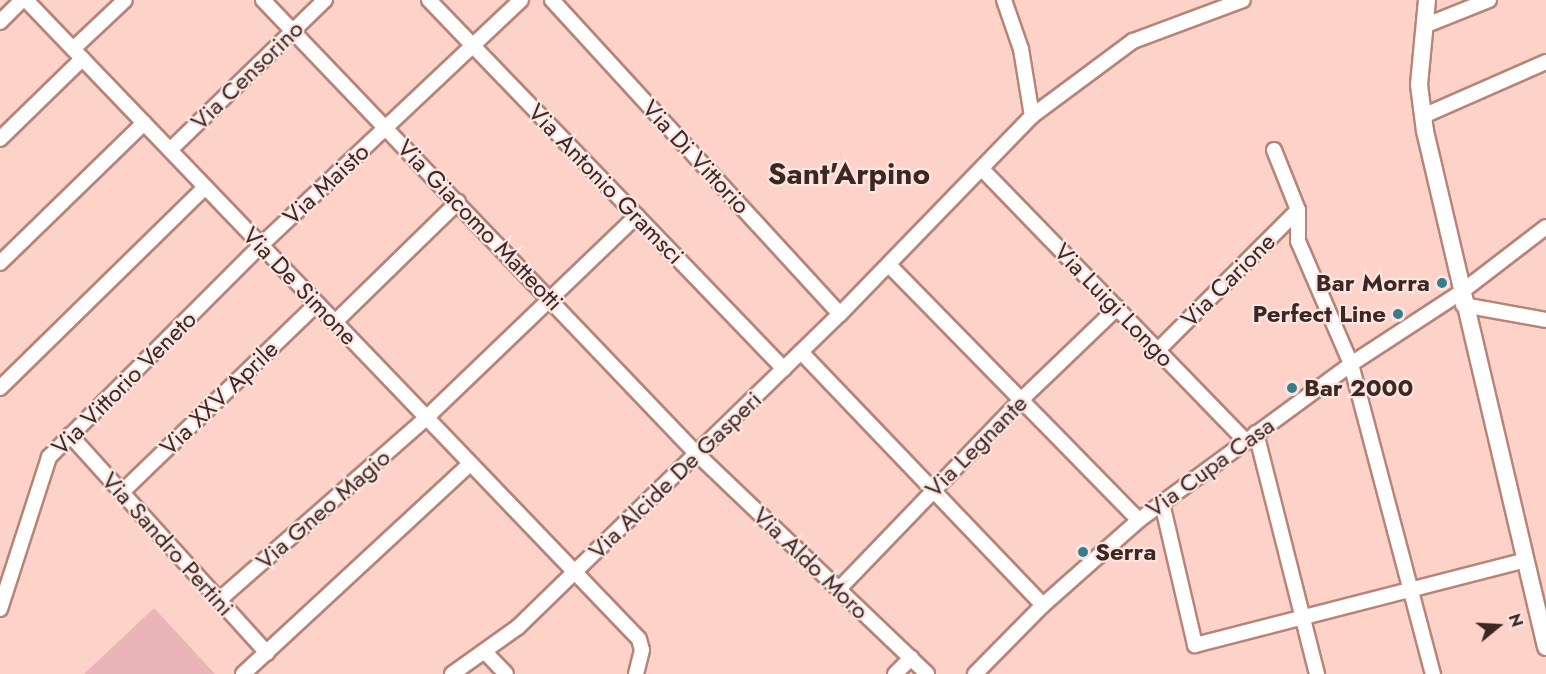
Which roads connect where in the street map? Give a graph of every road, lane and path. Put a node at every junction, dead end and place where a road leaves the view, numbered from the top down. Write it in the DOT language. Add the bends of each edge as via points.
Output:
graph roads {
  1 [pos="24,0"];
  2 [pos="125,0"];
  3 [pos="263,0"];
  4 [pos="325,0"];
  5 [pos="429,0"];
  6 [pos="521,0"];
  7 [pos="552,0"];
  8 [pos="1004,0"];
  9 [pos="1243,0"];
  10 [pos="1426,0"];
  11 [pos="1489,0"];
  12 [pos="0,22"];
  13 [pos="1424,26"];
  14 [pos="293,31"];
  15 [pos="473,46"];
  16 [pos="78,54"];
  17 [pos="1546,62"];
  18 [pos="1032,116"];
  19 [pos="1423,116"];
  20 [pos="144,123"];
  21 [pos="386,128"];
  22 [pos="0,139"];
  23 [pos="170,150"];
  24 [pos="1274,150"];
  25 [pos="982,169"];
  26 [pos="205,187"];
  27 [pos="458,202"];
  28 [pos="1298,210"];
  29 [pos="637,216"];
  30 [pos="1546,227"];
  31 [pos="261,245"];
  32 [pos="0,262"];
  33 [pos="889,265"];
  34 [pos="551,299"];
  35 [pos="1462,299"];
  36 [pos="317,304"];
  37 [pos="1117,308"];
  38 [pos="840,314"];
  39 [pos="1546,320"];
  40 [pos="335,322"];
  41 [pos="1158,350"];
  42 [pos="801,352"];
  43 [pos="1351,364"];
  44 [pos="784,369"];
  45 [pos="0,388"];
  46 [pos="1022,399"];
  47 [pos="426,418"];
  48 [pos="70,435"];
  49 [pos="1251,437"];
  50 [pos="695,452"];
  51 [pos="470,464"];
  52 [pos="933,489"];
  53 [pos="122,492"];
  54 [pos="1162,503"];
  55 [pos="1139,520"];
  56 [pos="1525,560"];
  57 [pos="574,572"];
  58 [pos="839,589"];
  59 [pos="1411,590"];
  60 [pos="1540,599"];
  61 [pos="219,600"];
  62 [pos="1043,605"];
  63 [pos="0,609"];
  64 [pos="1303,617"];
  65 [pos="1546,647"];
  66 [pos="484,652"];
  67 [pos="267,653"];
  68 [pos="911,658"];
  69 [pos="243,674"];
  70 [pos="452,674"];
  71 [pos="506,674"];
  72 [pos="636,674"];
  73 [pos="895,674"];
  74 [pos="927,674"];
  75 [pos="975,674"];
  76 [pos="1317,674"];
  77 [pos="1433,674"];
  1 -- 12 [label="street"];
  1 -- 16 [label="street, Via De Simone"];
  2 -- 16 [label="street"];
  3 -- 14 [label="street, Via Giacomo Matteotti"];
  4 -- 14 [label="street, Via Censorino"];
  5 -- 15 [label="street, Via Antonio Gramsci"];
  6 -- 15 [label="street, Via Maisto"];
  7 -- 38 [label="street, Via Di Vittorio"];
  8 -- 18 [label="street" via="1021,49"];
  9 -- 18 [label="street, Via Alcide De Gasperi" via="1133,41"];
  10 -- 13 [label="main road"];
  11 -- 13 [label="street"];
  13 -- 19 [label="main road" via="1419,85"];
  14 -- 21 [label="street, Via Giacomo Matteotti"];
  14 -- 23 [label="street, Via Censorino"];
  15 -- 21 [label="street, Via Maisto"];
  15 -- 29 [label="street, Via Antonio Gramsci"];
  16 -- 20 [label="street, Via De Simone"];
  16 -- 22 [label="street"];
  17 -- 19 [label="street"];
  18 -- 25 [label="street, Via Alcide De Gasperi"];
  19 -- 35 [label="main road"];
  20 -- 23 [label="street, Via De Simone"];
  20 -- 32 [label="street"];
  21 -- 27 [label="street, Via Giacomo Matteotti"];
  21 -- 31 [label="street, Via Maisto"];
  23 -- 26 [label="street, Via De Simone"];
  24 -- 28 [label="street"];
  25 -- 33 [label="street, Via Alcide De Gasperi"];
  25 -- 37 [label="street, Via Luigi Longo"];
  26 -- 31 [label="street, Via De Simone"];
  26 -- 45 [label="street"];
  27 -- 34 [label="street, Via Giacomo Matteotti"];
  27 -- 40 [label="street"];
  28 -- 41 [label="street, Via Carione"];
  28 -- 43 [label="street" via="1298,241"];
  29 -- 34 [label="street, Via Gneo Magio"];
  29 -- 44 [label="street, Via Antonio Gramsci"];
  30 -- 35 [label="street, Via Cupa Casa"];
  31 -- 36 [label="street, Via De Simone"];
  31 -- 48 [label="street, Via Vittorio Veneto"];
  33 -- 38 [label="street, Via Alcide De Gasperi"];
  33 -- 46 [label="street"];
  34 -- 47 [label="street, Via Gneo Magio"];
  34 -- 50 [label="street, Via Giacomo Matteotti"];
  35 -- 39 [label="street"];
  35 -- 43 [label="street, Via Cupa Casa"];
  35 -- 56 [label="main road"];
  36 -- 40 [label="street, Via De Simone"];
  36 -- 53 [label="street, Via XXV Aprile"];
  37 -- 41 [label="street, Via Luigi Longo"];
  37 -- 46 [label="street, Via Legnante"];
  38 -- 42 [label="street, Via Alcide De Gasperi"];
  40 -- 47 [label="street, Via De Simone"];
  41 -- 49 [label="street, Via Luigi Longo"];
  42 -- 44 [label="street, Via Alcide De Gasperi"];
  42 -- 52 [label="street"];
  43 -- 49 [label="street, Via Cupa Casa"];
  43 -- 59 [label="street"];
  44 -- 50 [label="street, Via Alcide De Gasperi"];
  46 -- 52 [label="street, Via Legnante"];
  46 -- 55 [label="street"];
  47 -- 51 [label="street, Via De Simone"];
  47 -- 61 [label="street, Via Gneo Magio"];
  48 -- 53 [label="street, Via Sandro Pertini"];
  48 -- 63 [label="street, Via Vittorio Veneto" via="49,457"];
  49 -- 54 [label="street, Via Cupa Casa"];
  49 -- 64 [label="street"];
  50 -- 57 [label="street, Via Alcide De Gasperi"];
  50 -- 58 [label="street, Via Aldo Moro"];
  51 -- 57 [label="street, Via De Simone"];
  51 -- 67 [label="street"];
  52 -- 58 [label="street, Via Legnante"];
  52 -- 62 [label="street"];
  53 -- 61 [label="street, Via Sandro Pertini"];
  54 -- 55 [label="street, Via Cupa Casa"];
  54 -- 64 [label="street" via="1195,645"];
  55 -- 62 [label="street, Via Cupa Casa"];
  56 -- 59 [label="street"];
  56 -- 60 [label="main road"];
  57 -- 66 [label="street, Via Alcide De Gasperi" via="518,627"];
  57 -- 72 [label="street, Via De Simone" via="639,639 642,650"];
  58 -- 68 [label="street, Via Aldo Moro"];
  59 -- 64 [label="street"];
  59 -- 77 [label="street"];
  60 -- 65 [label="main road"];
  61 -- 67 [label="street, Via Sandro Pertini"];
  62 -- 75 [label="street, Via Cupa Casa"];
  64 -- 76 [label="street"];
  66 -- 70 [label="street, Via Alcide De Gasperi"];
  66 -- 71 [label="street"];
  67 -- 69 [label="street"];
  68 -- 73 [label="street"];
  68 -- 74 [label="street, Via Aldo Moro"];
}
